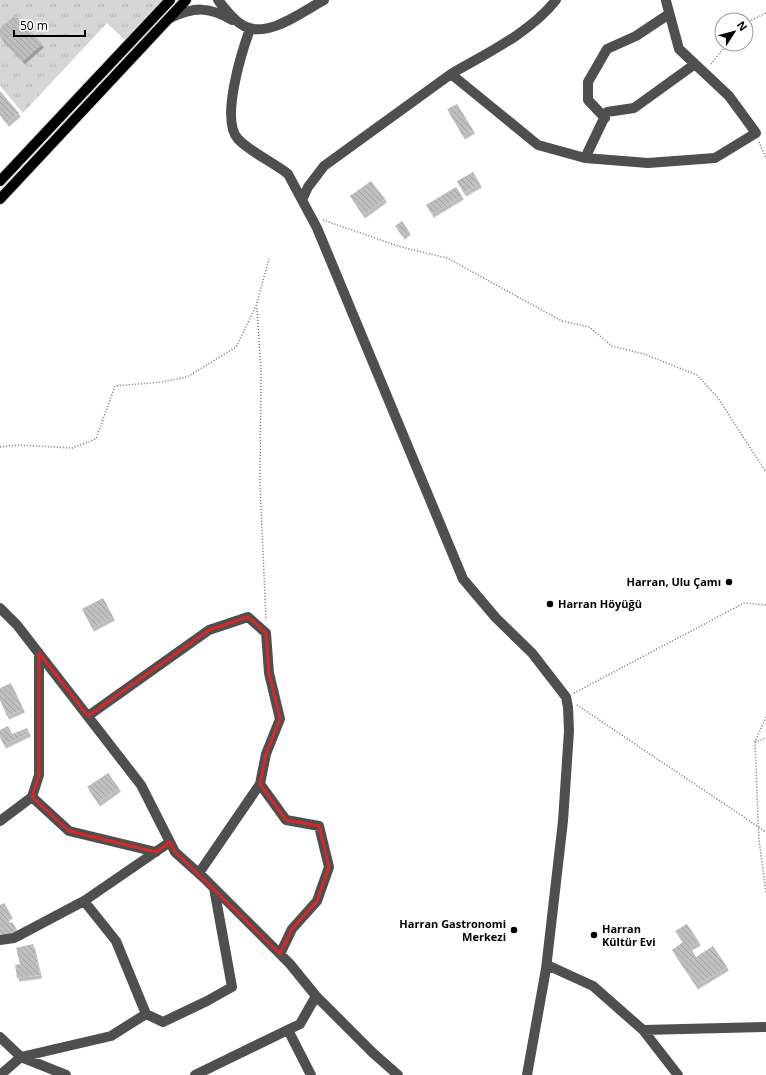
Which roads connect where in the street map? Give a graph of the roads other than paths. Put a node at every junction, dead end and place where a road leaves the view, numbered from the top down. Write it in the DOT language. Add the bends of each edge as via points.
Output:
graph roads {
  1 [pos="170,0"];
  2 [pos="186,0"];
  3 [pos="218,0"];
  4 [pos="324,0"];
  5 [pos="556,0"];
  6 [pos="666,2"];
  7 [pos="670,14"];
  8 [pos="169,18"];
  9 [pos="247,27"];
  10 [pos="695,64"];
  11 [pos="451,74"];
  12 [pos="604,118"];
  13 [pos="585,158"];
  14 [pos="0,181"];
  15 [pos="0,199"];
  16 [pos="302,200"];
  17 [pos="0,608"];
  18 [pos="39,653"];
  19 [pos="88,716"];
  20 [pos="260,784"];
  21 [pos="32,797"];
  22 [pos="0,821"];
  23 [pos="170,842"];
  24 [pos="156,852"];
  25 [pos="199,873"];
  26 [pos="214,888"];
  27 [pos="84,901"];
  28 [pos="0,940"];
  29 [pos="280,954"];
  30 [pos="547,965"];
  31 [pos="316,996"];
  32 [pos="146,1014"];
  33 [pos="766,1027"];
  34 [pos="288,1030"];
  35 [pos="643,1030"];
  36 [pos="0,1036"];
  37 [pos="21,1057"];
  38 [pos="0,1075"];
  39 [pos="66,1075"];
  40 [pos="195,1075"];
  41 [pos="311,1075"];
  42 [pos="398,1075"];
  43 [pos="527,1075"];
  44 [pos="678,1075"];
  1 -- 14 [label="main road"];
  2 -- 8 [label="main road"];
  3 -- 9 [label="street" via="235,19"];
  4 -- 9 [label="street" via="266,30"];
  5 -- 11 [label="street" via="547,12"];
  6 -- 7 [label="street"];
  7 -- 10 [label="street" via="679,49"];
  7 -- 12 [label="street" via="636,36 607,49 588,82 588,100"];
  8 -- 9 [label="street" via="184,11 205,9"];
  8 -- 15 [label="main road"];
  9 -- 16 [label="street" via="236,76 231,117 232,132 239,140 288,174"];
  10 -- 12 [label="street" via="634,108 608,112"];
  10 -- 13 [label="street" via="729,96 756,133 715,158 648,162"];
  11 -- 13 [label="street" via="538,145"];
  11 -- 16 [label="street" via="324,166 308,187"];
  12 -- 13 [label="street"];
  16 -- 30 [label="street" via="463,579 496,618 532,653 566,697 570,731"];
  17 -- 18 [label="street"];
  18 -- 19 [label="street"];
  18 -- 21 [label="street" via="39,775"];
  19 -- 20 [label="street" via="209,630 248,617 266,633 269,672 280,719 266,754"];
  19 -- 23 [label="street" via="141,785"];
  20 -- 25 [label="street"];
  20 -- 29 [label="street" via="286,820 319,826 329,867 317,901 292,929"];
  21 -- 22 [label="street"];
  21 -- 24 [label="street" via="69,831"];
  23 -- 24 [label="street"];
  23 -- 25 [label="street" via="175,852"];
  24 -- 27 [label="street"];
  25 -- 26 [label="street"];
  26 -- 29 [label="street"];
  26 -- 32 [label="street" via="232,987 207,1002 163,1022"];
  27 -- 28 [label="street" via="14,938"];
  27 -- 32 [label="street" via="116,941"];
  29 -- 31 [label="street"];
  30 -- 35 [label="street" via="593,986"];
  30 -- 43 [label="street"];
  31 -- 34 [label="street" via="300,1024"];
  31 -- 42 [label="street"];
  32 -- 37 [label="street" via="111,1036"];
  33 -- 35 [label="street"];
  34 -- 40 [label="street"];
  34 -- 41 [label="street"];
  35 -- 44 [label="street"];
  36 -- 37 [label="street"];
  37 -- 38 [label="street"];
  37 -- 39 [label="street"];
}
